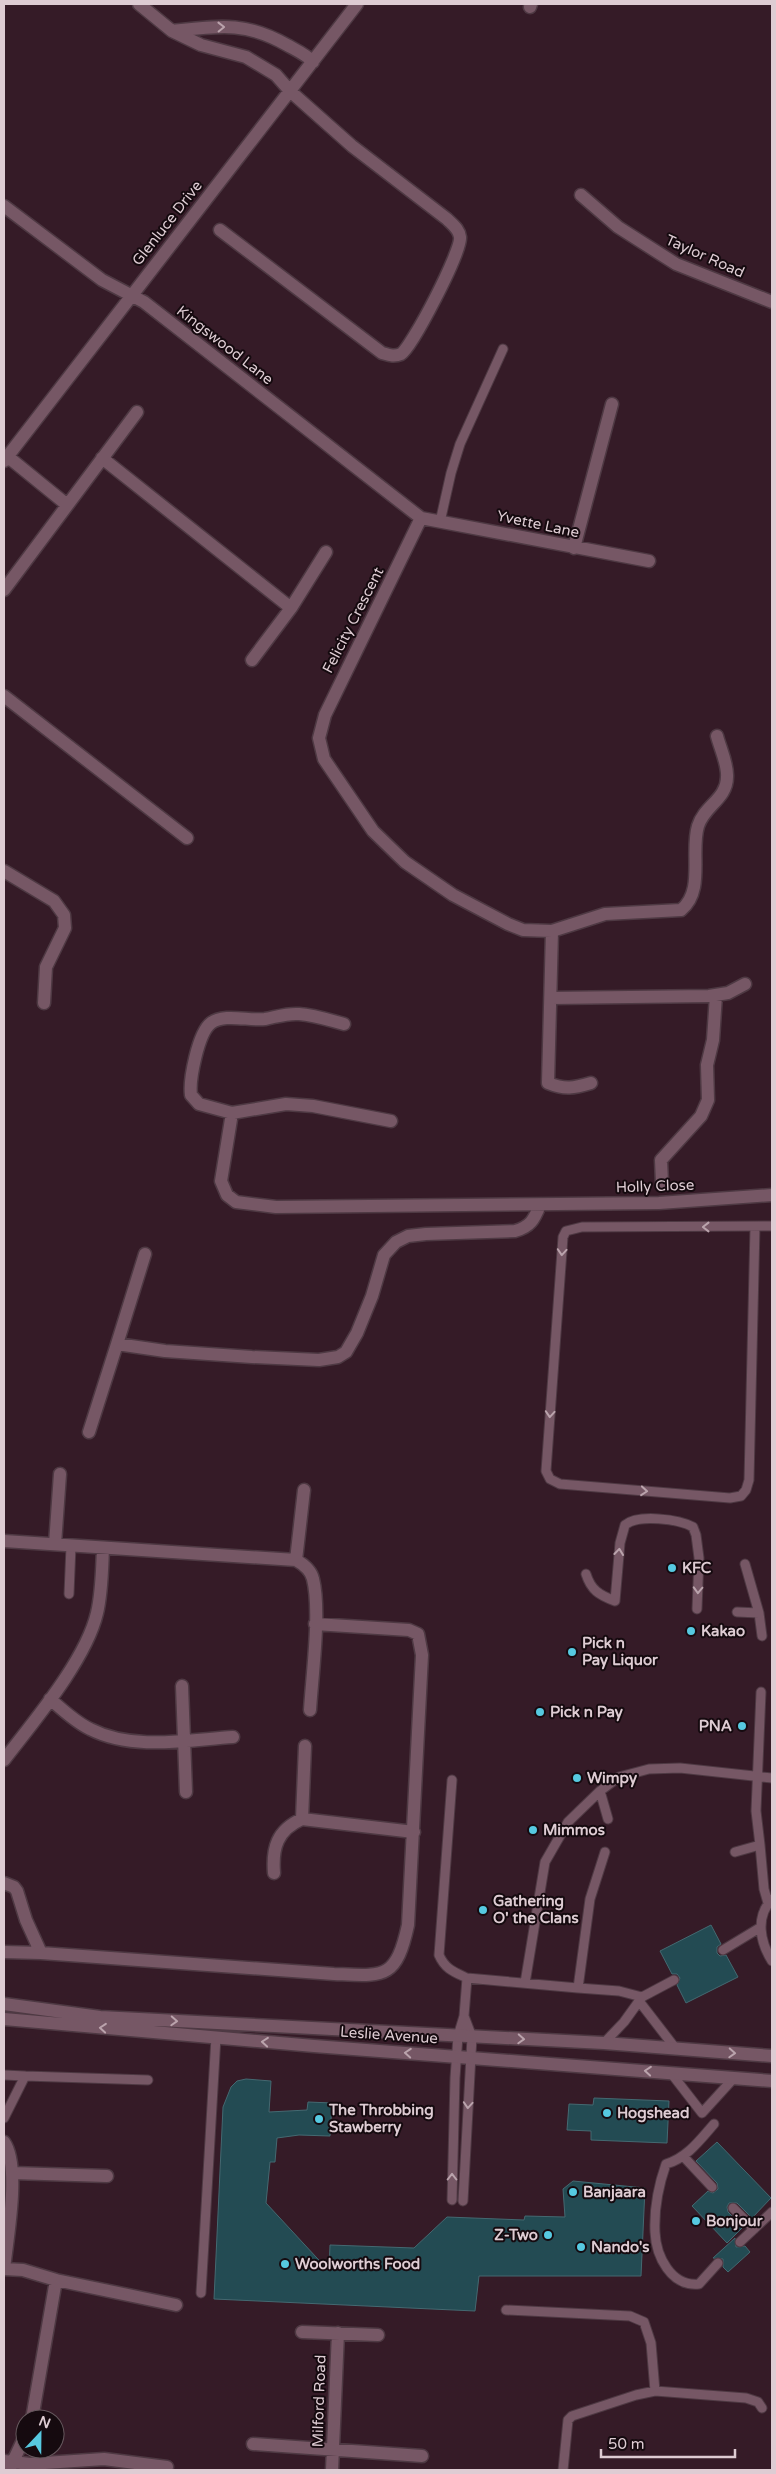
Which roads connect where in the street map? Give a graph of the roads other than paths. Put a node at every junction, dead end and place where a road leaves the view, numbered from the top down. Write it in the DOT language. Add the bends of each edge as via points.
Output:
graph roads {
  1 [pos="139,4"];
  2 [pos="357,4"];
  3 [pos="172,31"];
  4 [pos="313,62"];
  5 [pos="290,91"];
  6 [pos="581,195"];
  7 [pos="4,206"];
  8 [pos="220,230"];
  9 [pos="132,295"];
  10 [pos="772,302"];
  11 [pos="504,350"];
  12 [pos="612,404"];
  13 [pos="137,412"];
  14 [pos="102,458"];
  15 [pos="6,459"];
  16 [pos="66,504"];
  17 [pos="421,518"];
  18 [pos="440,522"];
  19 [pos="574,548"];
  20 [pos="326,552"];
  21 [pos="649,561"];
  22 [pos="4,590"];
  23 [pos="290,608"];
  24 [pos="252,660"];
  25 [pos="4,696"];
  26 [pos="717,736"];
  27 [pos="187,838"];
  28 [pos="4,872"];
  29 [pos="552,932"];
  30 [pos="745,984"];
  31 [pos="716,995"];
  32 [pos="551,998"];
  33 [pos="44,1002"];
  34 [pos="344,1024"];
  35 [pos="591,1083"];
  36 [pos="232,1113"];
  37 [pos="391,1121"];
  38 [pos="662,1182"];
  39 [pos="772,1195"];
  40 [pos="540,1205"];
  41 [pos="772,1226"];
  42 [pos="755,1227"];
  43 [pos="145,1254"];
  44 [pos="117,1344"];
  45 [pos="89,1432"];
  46 [pos="60,1474"];
  47 [pos="304,1490"];
  48 [pos="4,1541"];
  49 [pos="55,1544"];
  50 [pos="71,1546"];
  51 [pos="103,1548"];
  52 [pos="296,1560"];
  53 [pos="745,1564"];
  54 [pos="586,1574"];
  55 [pos="69,1594"];
  56 [pos="697,1609"];
  57 [pos="738,1612"];
  58 [pos="759,1613"];
  59 [pos="315,1624"];
  60 [pos="762,1636"];
  61 [pos="182,1686"];
  62 [pos="761,1692"];
  63 [pos="50,1699"];
  64 [pos="310,1710"];
  65 [pos="233,1737"];
  66 [pos="185,1740"];
  67 [pos="306,1746"];
  68 [pos="4,1760"];
  69 [pos="758,1777"];
  70 [pos="772,1778"];
  71 [pos="452,1780"];
  72 [pos="600,1791"];
  73 [pos="186,1792"];
  74 [pos="302,1819"];
  75 [pos="608,1819"];
  76 [pos="414,1832"];
  77 [pos="760,1845"];
  78 [pos="606,1852"];
  79 [pos="735,1852"];
  80 [pos="274,1874"];
  81 [pos="4,1883"];
  82 [pos="770,1901"];
  83 [pos="761,1927"];
  84 [pos="723,1950"];
  85 [pos="4,1952"];
  86 [pos="41,1953"];
  87 [pos="772,1961"];
  88 [pos="467,1978"];
  89 [pos="674,1980"];
  90 [pos="525,1983"];
  91 [pos="578,1988"];
  92 [pos="640,1999"];
  93 [pos="4,2004"];
  94 [pos="464,2016"];
  95 [pos="4,2019"];
  96 [pos="458,2036"];
  97 [pos="216,2037"];
  98 [pos="472,2037"];
  99 [pos="604,2043"];
  100 [pos="676,2049"];
  101 [pos="456,2056"];
  102 [pos="472,2056"];
  103 [pos="772,2056"];
  104 [pos="671,2073"];
  105 [pos="4,2075"];
  106 [pos="25,2076"];
  107 [pos="733,2079"];
  108 [pos="148,2080"];
  109 [pos="772,2080"];
  110 [pos="4,2118"];
  111 [pos="714,2124"];
  112 [pos="4,2142"];
  113 [pos="683,2156"];
  114 [pos="13,2173"];
  115 [pos="107,2176"];
  116 [pos="712,2187"];
  117 [pos="452,2200"];
  118 [pos="463,2201"];
  119 [pos="733,2208"];
  120 [pos="772,2212"];
  121 [pos="754,2229"];
  122 [pos="740,2242"];
  123 [pos="718,2263"];
  124 [pos="4,2269"];
  125 [pos="56,2280"];
  126 [pos="201,2292"];
  127 [pos="176,2305"];
  128 [pos="506,2310"];
  129 [pos="302,2332"];
  130 [pos="338,2333"];
  131 [pos="378,2335"];
  132 [pos="655,2391"];
  133 [pos="762,2408"];
  134 [pos="34,2409"];
  135 [pos="253,2444"];
  136 [pos="333,2449"];
  137 [pos="15,2453"];
  138 [pos="422,2456"];
  139 [pos="8,2465"];
  140 [pos="166,2467"];
  141 [pos="332,2470"];
  142 [pos="563,2470"];
  1 -- 3 [label="street"];
  2 -- 4 [label="street, Glenluce Drive"];
  3 -- 4 [label="street, one-way" via="220,26 256,30"];
  3 -- 5 [label="street" via="200,44 246,57 276,75"];
  4 -- 5 [label="street, Glenluce Drive"];
  5 -- 8 [label="street" via="352,146 458,229 460,238 456,255 413,340 401,354 391,356 382,353"];
  5 -- 9 [label="street, Glenluce Drive"];
  6 -- 10 [label="street, Taylor Road" via="618,227 676,264"];
  7 -- 9 [label="street, Kingswood Lane" via="102,280"];
  9 -- 15 [label="street, Glenluce Drive"];
  9 -- 17 [label="street, Kingswood Lane"];
  11 -- 18 [label="lane" via="460,444 450,472"];
  12 -- 19 [label="street"];
  13 -- 14 [label="street"];
  14 -- 16 [label="street"];
  14 -- 23 [label="street"];
  15 -- 16 [label="street"];
  16 -- 22 [label="street"];
  17 -- 18 [label="street, Yvette Lane"];
  17 -- 29 [label="street, Felicity Crescent" via="337,687 318,738 324,759 373,831 405,862 453,895 508,924 523,930"];
  18 -- 19 [label="street, Yvette Lane"];
  19 -- 21 [label="street, Yvette Lane"];
  20 -- 23 [label="street"];
  23 -- 24 [label="street"];
  25 -- 27 [label="street"];
  26 -- 29 [label="street" via="727,782 719,799 698,826 693,892 688,905 681,910 605,914"];
  28 -- 33 [label="street" via="54,902 64,915 65,928 46,967"];
  29 -- 32 [label="street"];
  30 -- 31 [label="street"];
  31 -- 32 [label="street"];
  31 -- 38 [label="street" via="713,1040 707,1064 708,1100 701,1116 661,1160"];
  32 -- 35 [label="street" via="548,1084 571,1089"];
  34 -- 36 [label="street" via="291,1014 265,1019 223,1019 211,1023 196,1056 190,1095 199,1104"];
  36 -- 37 [label="street" via="286,1104"];
  36 -- 40 [label="street, Holly Close" via="220,1182 227,1195 236,1202 284,1207"];
  39 -- 40 [label="street, Holly Close" via="659,1203"];
  40 -- 44 [label="street" via="529,1225 514,1231 408,1236 390,1247 384,1255 357,1333 346,1352 338,1358 252,1357"];
  41 -- 42 [label="lane"];
  42 -- 42 [label="lane, one-way" via="582,1227 566,1231 546,1472 550,1479 560,1484 730,1498 744,1494 749,1480 752,1437"];
  43 -- 44 [label="street"];
  44 -- 45 [label="street"];
  46 -- 49 [label="street"];
  47 -- 52 [label="street"];
  48 -- 49 [label="street"];
  49 -- 50 [label="street"];
  50 -- 51 [label="street"];
  50 -- 55 [label="lane"];
  51 -- 52 [label="street"];
  51 -- 63 [label="street" via="95,1620"];
  52 -- 59 [label="street" via="310,1572 313,1580"];
  53 -- 58 [label="lane"];
  54 -- 56 [label="lane, one-way" via="590,1587 615,1601 620,1543 625,1525 636,1519 676,1521 693,1528 696,1535 699,1558"];
  57 -- 58 [label="lane"];
  58 -- 60 [label="lane"];
  59 -- 64 [label="street"];
  59 -- 76 [label="street" via="409,1630 418,1634 422,1655"];
  61 -- 66 [label="street"];
  62 -- 69 [label="lane"];
  63 -- 66 [label="street" via="84,1726 106,1736 133,1741"];
  63 -- 68 [label="street"];
  65 -- 66 [label="street"];
  66 -- 73 [label="street"];
  67 -- 74 [label="street"];
  69 -- 70 [label="lane"];
  69 -- 72 [label="lane" via="680,1768 649,1769 620,1777"];
  69 -- 77 [label="lane" via="756,1810"];
  71 -- 88 [label="lane" via="439,1955 443,1965"];
  72 -- 75 [label="lane"];
  72 -- 90 [label="lane" via="568,1822 545,1862"];
  74 -- 76 [label="street"];
  74 -- 80 [label="street" via="290,1824 275,1843"];
  76 -- 86 [label="street" via="405,1936 394,1965 382,1974 334,1974"];
  77 -- 79 [label="lane"];
  77 -- 82 [label="lane" via="764,1889"];
  78 -- 91 [label="lane" via="590,1900"];
  81 -- 86 [label="street" via="17,1891"];
  82 -- 83 [label="lane"];
  83 -- 84 [label="lane"];
  83 -- 87 [label="lane"];
  85 -- 86 [label="street"];
  88 -- 90 [label="lane"];
  88 -- 94 [label="lane"];
  89 -- 92 [label="lane"];
  90 -- 91 [label="lane"];
  91 -- 92 [label="lane" via="619,1991"];
  92 -- 99 [label="lane"];
  92 -- 100 [label="lane"];
  93 -- 96 [label="street, Leslie Avenue, one-way" via="100,2017"];
  94 -- 96 [label="lane"];
  94 -- 98 [label="lane"];
  97 -- 95 [label="street, Leslie Avenue, one-way"];
  96 -- 98 [label="street, Leslie Avenue"];
  96 -- 101 [label="lane"];
  101 -- 97 [label="street, Leslie Avenue, one-way"];
  97 -- 126 [label="lane"];
  98 -- 99 [label="street, Leslie Avenue, one-way"];
  98 -- 102 [label="lane"];
  99 -- 100 [label="street, Leslie Avenue"];
  100 -- 103 [label="street, Leslie Avenue, one-way"];
  101 -- 102 [label="street, Leslie Avenue"];
  117 -- 101 [label="lane, one-way"];
  104 -- 102 [label="street, Leslie Avenue, one-way"];
  102 -- 118 [label="lane, one-way"];
  104 -- 107 [label="street, Leslie Avenue"];
  104 -- 107 [label="lane" via="702,2113"];
  105 -- 106 [label="lane"];
  106 -- 108 [label="lane"];
  106 -- 110 [label="lane"];
  107 -- 109 [label="street, Leslie Avenue"];
  111 -- 113 [label="lane"];
  112 -- 114 [label="street"];
  113 -- 116 [label="lane"];
  113 -- 123 [label="lane" via="666,2164 660,2183 655,2233 663,2262 673,2278 694,2284 702,2281"];
  114 -- 115 [label="street"];
  114 -- 124 [label="street"];
  119 -- 121 [label="lane"];
  120 -- 121 [label="lane"];
  121 -- 122 [label="lane"];
  124 -- 125 [label="street" via="23,2270"];
  125 -- 127 [label="street"];
  125 -- 134 [label="street"];
  128 -- 132 [label="lane" via="630,2316 644,2322 650,2343"];
  129 -- 130 [label="street"];
  130 -- 131 [label="street"];
  130 -- 136 [label="street, Milford Road"];
  132 -- 133 [label="lane" via="751,2399"];
  132 -- 142 [label="lane" via="572,2416 566,2426"];
  135 -- 136 [label="street"];
  136 -- 138 [label="street"];
  136 -- 141 [label="street, Milford Road"];
  137 -- 139 [label="street"];
  139 -- 140 [label="street" via="104,2459"];
}
